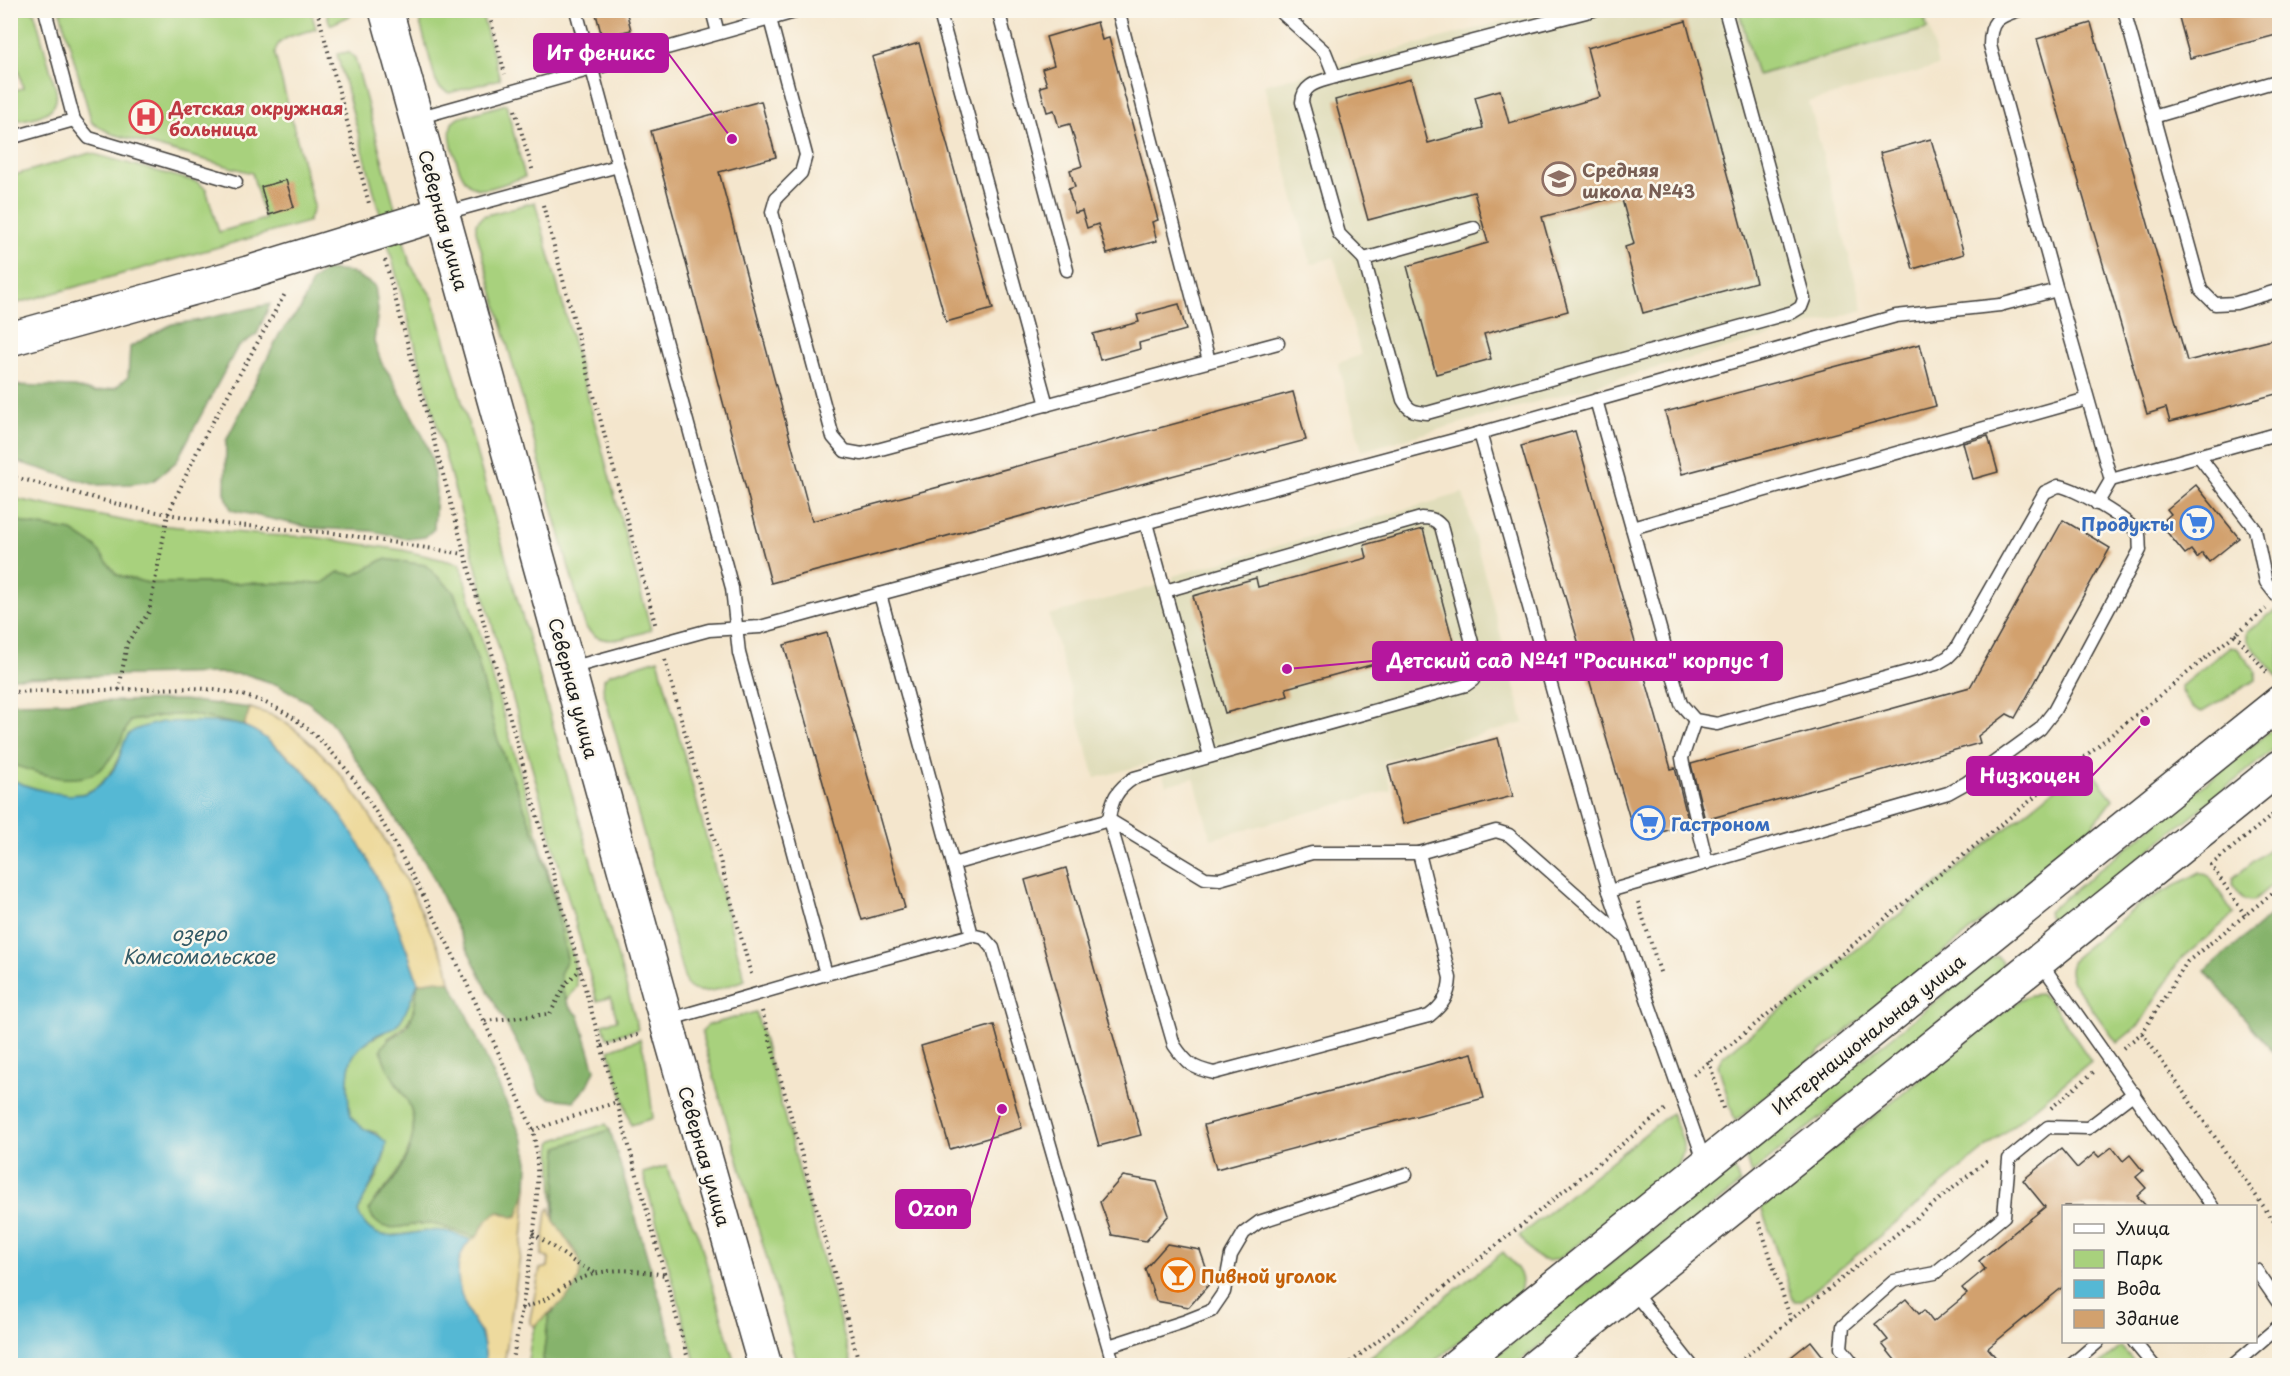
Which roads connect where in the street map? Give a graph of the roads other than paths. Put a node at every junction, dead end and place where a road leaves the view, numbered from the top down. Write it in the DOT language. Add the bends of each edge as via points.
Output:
graph roads {
  1 [pos="45,10"];
  2 [pos="387,10"];
  3 [pos="576,10"];
  4 [pos="712,10"];
  5 [pos="802,10"];
  6 [pos="939,10"];
  7 [pos="998,10"];
  8 [pos="1118,10"];
  9 [pos="1280,10"];
  10 [pos="1594,10"];
  11 [pos="1725,10"];
  12 [pos="2019,10"];
  13 [pos="2124,10"];
  14 [pos="773,16"];
  15 [pos="718,33"];
  16 [pos="591,68"];
  17 [pos="1335,77"];
  18 [pos="2280,80"];
  19 [pos="2153,117"];
  20 [pos="416,118"];
  21 [pos="75,120"];
  22 [pos="10,138"];
  23 [pos="618,166"];
  24 [pos="236,182"];
  25 [pos="443,213"];
  26 [pos="1474,228"];
  27 [pos="1364,259"];
  28 [pos="1068,270"];
  29 [pos="2057,290"];
  30 [pos="2280,290"];
  31 [pos="10,339"];
  32 [pos="1278,344"];
  33 [pos="1209,361"];
  34 [pos="2087,399"];
  35 [pos="1596,400"];
  36 [pos="1047,405"];
  37 [pos="1480,433"];
  38 [pos="2280,433"];
  39 [pos="2198,456"];
  40 [pos="2111,480"];
  41 [pos="2097,504"];
  42 [pos="1146,523"];
  43 [pos="1632,528"];
  44 [pos="1165,591"];
  45 [pos="880,594"];
  46 [pos="2279,599"];
  47 [pos="737,629"];
  48 [pos="568,668"];
  49 [pos="2276,690"];
  50 [pos="1695,720"];
  51 [pos="1210,756"];
  52 [pos="2280,767"];
  53 [pos="1109,820"];
  54 [pos="1419,853"];
  55 [pos="1707,862"];
  56 [pos="953,864"];
  57 [pos="1609,891"];
  58 [pos="2007,921"];
  59 [pos="972,935"];
  60 [pos="1624,936"];
  61 [pos="2039,961"];
  62 [pos="826,974"];
  63 [pos="667,1025"];
  64 [pos="2133,1093"];
  65 [pos="1706,1164"];
  66 [pos="1406,1174"];
  67 [pos="2211,1205"];
  68 [pos="2257,1271"];
  69 [pos="1631,1290"];
  70 [pos="2280,1305"];
  71 [pos="2280,1325"];
  72 [pos="2096,1343"];
  73 [pos="2136,1343"];
  74 [pos="1109,1346"];
  75 [pos="765,1365"];
  76 [pos="1114,1365"];
  77 [pos="1456,1365"];
  78 [pos="1536,1365"];
  79 [pos="1692,1365"];
  80 [pos="1856,1365"];
  81 [pos="2070,1365"];
  82 [pos="2154,1365"];
  83 [pos="2232,1365"];
  1 -- 21 [label="lane"];
  2 -- 20 [label="main road, Северная улица"];
  3 -- 16 [label="lane"];
  4 -- 15 [label="lane"];
  5 -- 14 [label="lane"];
  6 -- 36 [label="lane"];
  7 -- 28 [label="lane"];
  8 -- 33 [label="lane"];
  9 -- 17 [label="lane" via="1325,52"];
  10 -- 17 [label="lane"];
  11 -- 27 [label="lane" via="1804,299 1801,307 1427,413 1415,412 1403,400"];
  12 -- 29 [label="lane" via="1996,21 1990,30 1990,45"];
  13 -- 19 [label="lane"];
  14 -- 15 [label="lane"];
  14 -- 36 [label="lane" via="806,155 801,174 777,198 772,212 832,437 845,451 862,454"];
  15 -- 16 [label="lane"];
  16 -- 20 [label="lane"];
  16 -- 23 [label="lane"];
  17 -- 27 [label="lane" via="1310,85 1302,102 1339,234"];
  18 -- 19 [label="lane"];
  19 -- 30 [label="lane" via="2201,290 2215,304 2236,303"];
  20 -- 25 [label="main road, Северная улица"];
  21 -- 22 [label="lane"];
  21 -- 24 [label="lane" via="89,138"];
  23 -- 25 [label="lane"];
  23 -- 47 [label="lane" via="732,588"];
  25 -- 31 [label="main road"];
  25 -- 48 [label="main road, Северная улица"];
  26 -- 27 [label="lane"];
  29 -- 34 [label="lane"];
  29 -- 35 [label="lane" via="2000,305 1896,316"];
  32 -- 33 [label="lane"];
  33 -- 36 [label="lane"];
  34 -- 40 [label="lane"];
  34 -- 43 [label="lane"];
  35 -- 37 [label="lane"];
  35 -- 43 [label="lane"];
  37 -- 42 [label="lane"];
  37 -- 57 [label="lane"];
  38 -- 39 [label="lane"];
  39 -- 40 [label="lane"];
  39 -- 46 [label="lane" via="2255,529 2266,582"];
  40 -- 41 [label="lane"];
  41 -- 50 [label="lane" via="2059,486 2045,492 1956,649 1936,664 1717,724"];
  41 -- 55 [label="lane" via="2132,526 2139,536 2140,550 2054,711 2040,729 1948,793"];
  42 -- 44 [label="lane"];
  42 -- 45 [label="lane"];
  43 -- 50 [label="lane" via="1681,704"];
  44 -- 51 [label="lane"];
  44 -- 51 [label="lane" via="1421,518 1436,520 1441,526 1478,665 1473,680"];
  45 -- 47 [label="lane" via="760,627"];
  45 -- 56 [label="lane"];
  47 -- 48 [label="lane" via="710,630"];
  47 -- 62 [label="lane" via="740,653"];
  48 -- 63 [label="main road, Северная улица"];
  49 -- 58 [label="main road, Интернациональная улица"];
  50 -- 55 [label="lane" via="1683,764"];
  51 -- 53 [label="lane" via="1134,778 1116,793"];
  52 -- 61 [label="main road"];
  53 -- 54 [label="lane" via="1205,878 1220,879 1312,853"];
  53 -- 54 [label="lane" via="1174,1045 1185,1062 1214,1073 1429,1016 1441,1007 1449,992 1450,978"];
  53 -- 56 [label="lane"];
  54 -- 60 [label="lane" via="1496,831 1509,835"];
  55 -- 57 [label="lane"];
  56 -- 59 [label="lane"];
  57 -- 60 [label="lane"];
  58 -- 61 [label="main road"];
  58 -- 65 [label="main road, Интернациональная улица"];
  59 -- 62 [label="lane"];
  59 -- 74 [label="lane" via="984,938 993,948"];
  60 -- 65 [label="lane"];
  61 -- 64 [label="lane"];
  61 -- 69 [label="main road"];
  62 -- 63 [label="lane"];
  63 -- 75 [label="main road, Северная улица"];
  64 -- 67 [label="lane"];
  64 -- 80 [label="lane" via="2088,1128 2048,1127 2009,1159 2004,1216 1935,1272 1894,1281 1843,1326 1841,1348"];
  65 -- 77 [label="main road, Интернациональная улица"];
  66 -- 74 [label="lane" via="1259,1222 1244,1233 1231,1255 1224,1292 1210,1311"];
  68 -- 70 [label="lane"];
  69 -- 78 [label="main road"];
  69 -- 79 [label="lane"];
  71 -- 83 [label="lane"];
  72 -- 81 [label="lane"];
  73 -- 82 [label="lane"];
  74 -- 76 [label="lane"];
}
